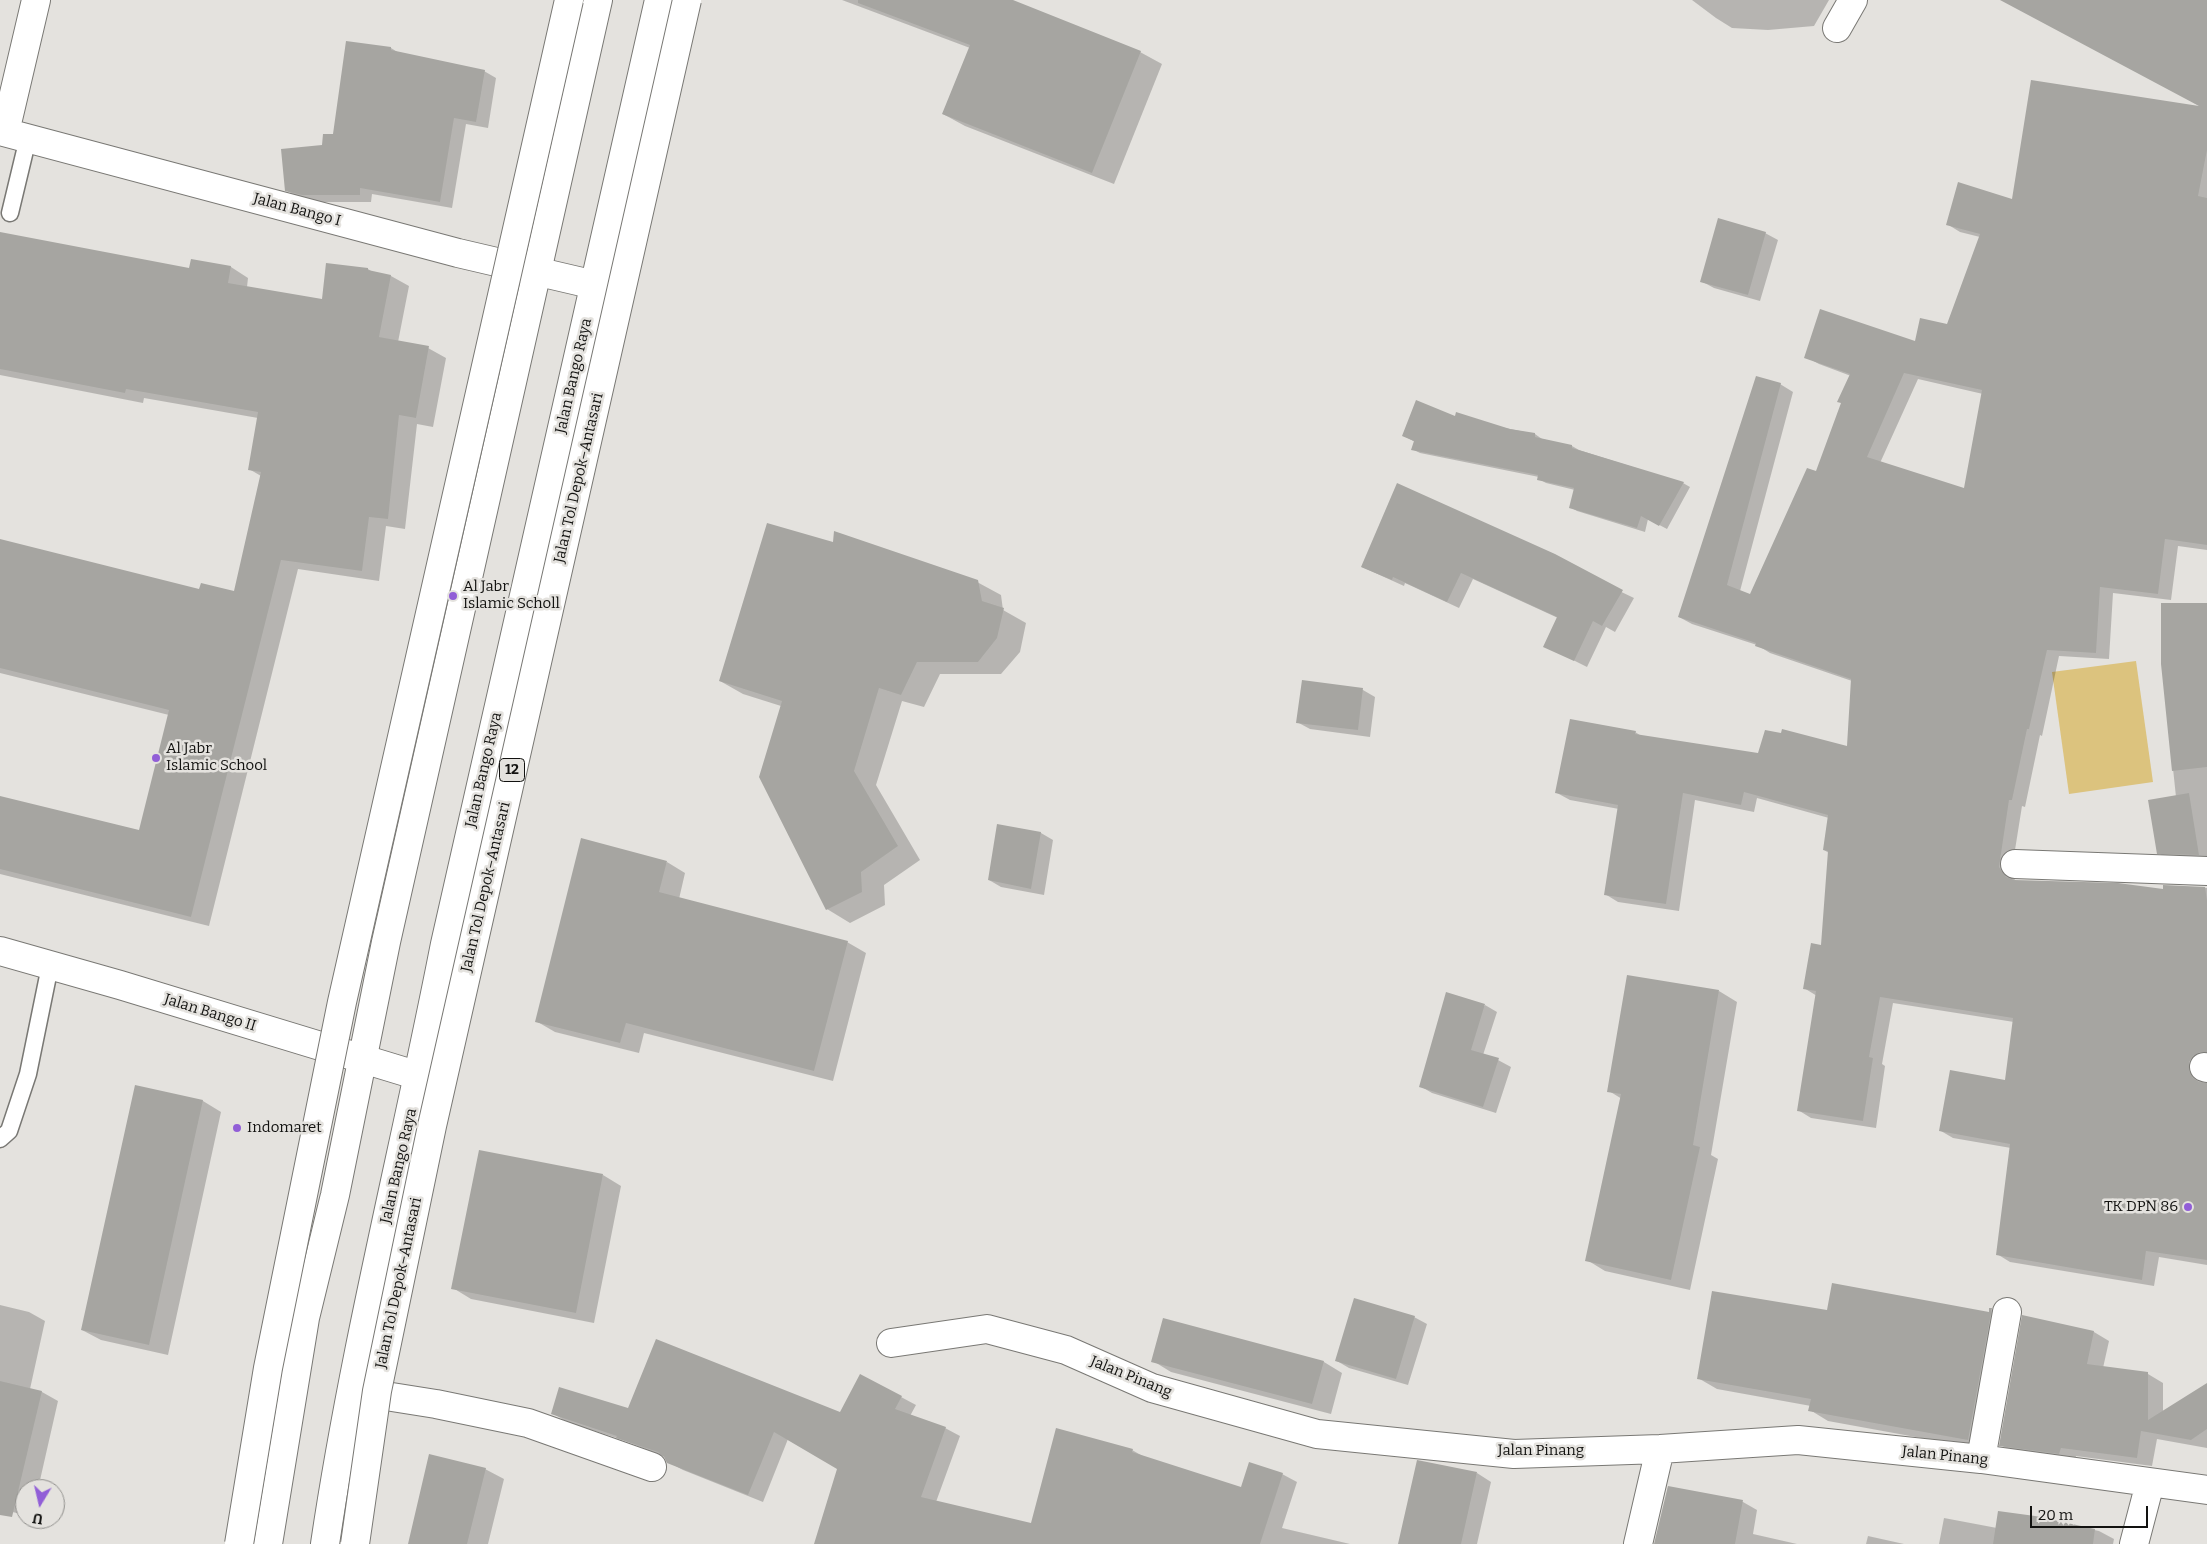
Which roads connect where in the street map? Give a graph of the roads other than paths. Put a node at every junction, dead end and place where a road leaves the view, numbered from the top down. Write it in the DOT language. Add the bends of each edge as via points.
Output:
graph roads {
  1 [pos="36,0"];
  2 [pos="570,0"];
  3 [pos="598,0"];
  4 [pos="659,0"];
  5 [pos="687,0"];
  6 [pos="1853,0"];
  7 [pos="1837,28"];
  8 [pos="11,134"];
  9 [pos="10,213"];
  10 [pos="537,272"];
  11 [pos="595,285"];
  12 [pos="2015,864"];
  13 [pos="2207,871"];
  14 [pos="0,951"];
  15 [pos="50,966"];
  16 [pos="363,1061"];
  17 [pos="419,1076"];
  18 [pos="0,1139"];
  19 [pos="2007,1312"];
  20 [pos="891,1343"];
  21 [pos="352,1390"];
  22 [pos="1660,1449"];
  23 [pos="1981,1460"];
  24 [pos="652,1467"];
  25 [pos="2150,1483"];
  26 [pos="2207,1490"];
  27 [pos="239,1544"];
  28 [pos="268,1544"];
  29 [pos="325,1544"];
  30 [pos="355,1544"];
  31 [pos="1638,1544"];
  32 [pos="2134,1544"];
  1 -- 8 [label="main road"];
  2 -- 27 [label="main road, bridge" via="342,1002 268,1368"];
  3 -- 10 [label="main road"];
  4 -- 11 [label="main road, Jalan Bango Raya"];
  5 -- 30 [label="main road, Jalan Tol Depok–Antasari / 12, bridge" via="432,1126 377,1391"];
  6 -- 7 [label="main road"];
  8 -- 9 [label="lane"];
  8 -- 10 [label="main road, Jalan Bango I"];
  10 -- 11 [label="main road, Jalan Bango I"];
  10 -- 16 [label="main road" via="388,933"];
  11 -- 17 [label="main road, Jalan Bango Raya" via="445,944"];
  12 -- 13 [label="main road"];
  14 -- 15 [label="main road, Jalan Bango II"];
  15 -- 16 [label="main road, Jalan Bango II"];
  15 -- 18 [label="lane" via="28,1074 9,1131"];
  16 -- 17 [label="main road, Jalan Bango II"];
  16 -- 28 [label="main road" via="305,1318"];
  17 -- 21 [label="main road, Jalan Bango Raya"];
  19 -- 23 [label="main road"];
  20 -- 22 [label="main road, Jalan Pinang" via="987,1329 1066,1350 1152,1388 1317,1434 1514,1454"];
  21 -- 24 [label="main road" via="528,1424"];
  21 -- 29 [label="main road, Jalan Bango Raya"];
  22 -- 23 [label="main road, Jalan Pinang" via="1798,1440"];
  22 -- 31 [label="main road"];
  23 -- 25 [label="main road, Jalan Pinang"];
  25 -- 26 [label="main road, Jalan Pinang"];
  25 -- 32 [label="main road"];
}
